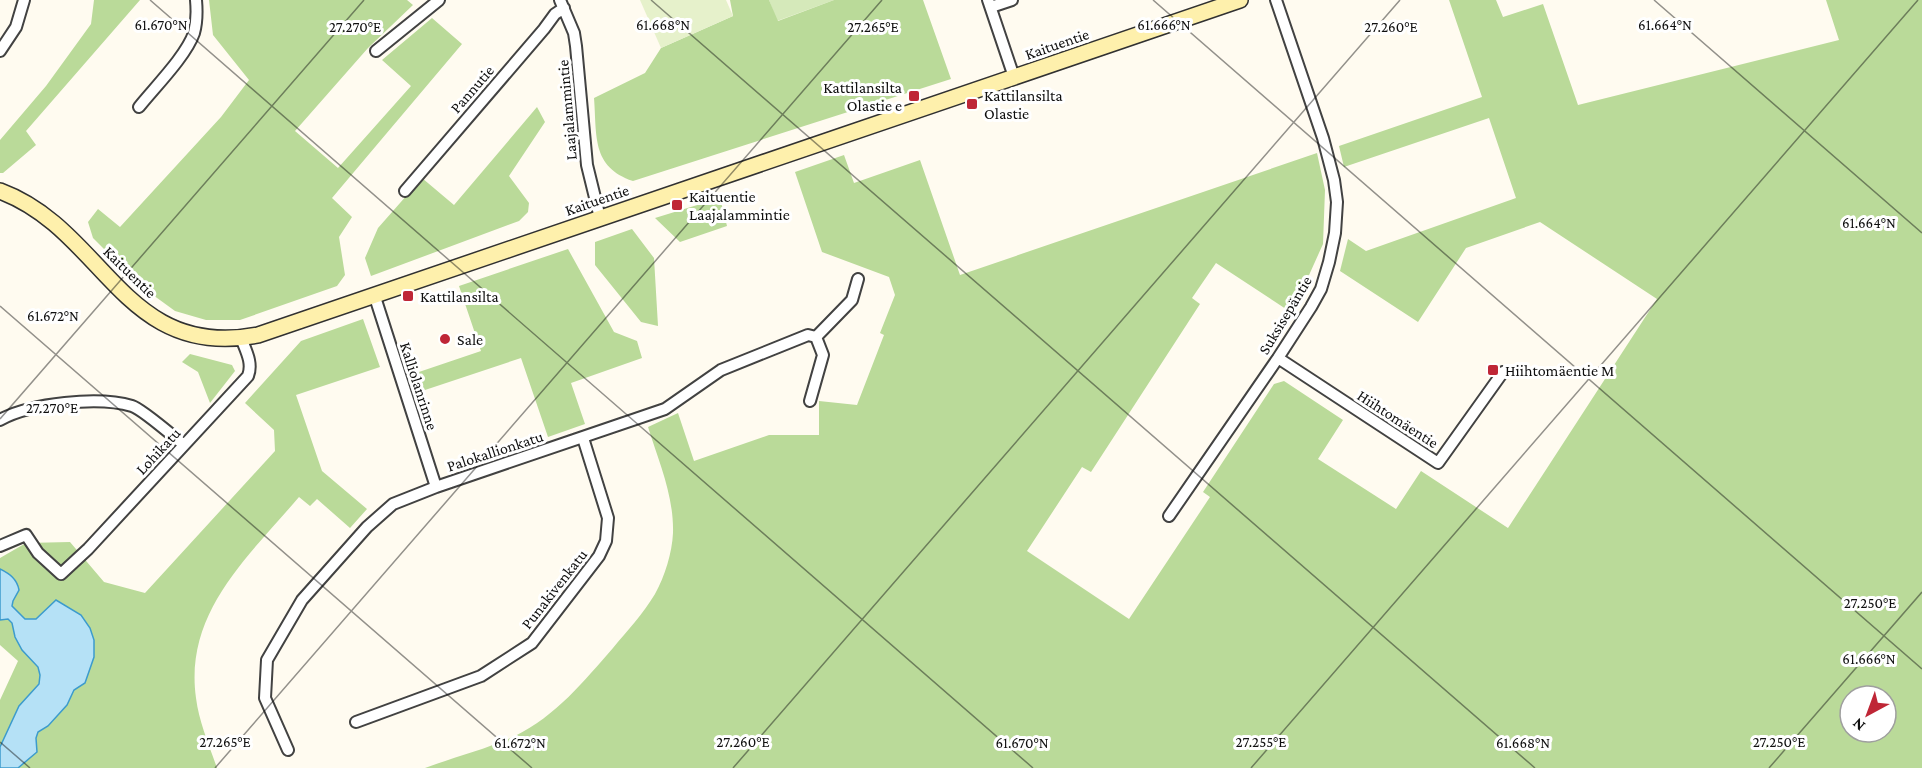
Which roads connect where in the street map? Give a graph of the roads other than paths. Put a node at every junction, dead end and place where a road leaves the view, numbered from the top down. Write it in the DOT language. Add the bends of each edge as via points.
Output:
graph roads {
  1 [pos="24,0"];
  2 [pos="196,0"];
  3 [pos="439,0"];
  4 [pos="1012,0"];
  5 [pos="1240,0"];
  6 [pos="1276,0"];
  7 [pos="562,4"];
  8 [pos="989,4"];
  9 [pos="0,51"];
  10 [pos="376,51"];
  11 [pos="1014,77"];
  12 [pos="140,107"];
  13 [pos="0,191"];
  14 [pos="405,191"];
  15 [pos="600,218"];
  16 [pos="858,279"];
  17 [pos="374,294"];
  18 [pos="816,337"];
  19 [pos="241,338"];
  20 [pos="1278,358"];
  21 [pos="1503,372"];
  22 [pos="810,401"];
  23 [pos="0,420"];
  24 [pos="583,438"];
  25 [pos="184,445"];
  26 [pos="436,487"];
  27 [pos="1169,516"];
  28 [pos="0,546"];
  29 [pos="356,722"];
  30 [pos="288,750"];
  1 -- 9 [label="street" via="16,27"];
  2 -- 12 [label="street" via="193,34 183,53"];
  3 -- 10 [label="street"];
  4 -- 8 [label="street"];
  5 -- 11 [label="street, Kaituentie"];
  6 -- 20 [label="street, Suksisepäntie" via="1323,138 1337,202 1333,243 1321,289"];
  7 -- 14 [label="street, Pannutie"];
  7 -- 15 [label="street, Laajalammintie" via="576,45 587,165"];
  8 -- 11 [label="street"];
  11 -- 15 [label="street, Kaituentie"];
  13 -- 19 [label="street, Kaituentie" via="51,219 149,316 180,332 209,339"];
  15 -- 17 [label="street, Kaituentie"];
  16 -- 18 [label="street" via="852,300"];
  17 -- 19 [label="street, Kaituentie"];
  17 -- 26 [label="street, Kalliolanrinne"];
  18 -- 22 [label="street" via="823,355"];
  18 -- 24 [label="street, Palokallionkatu" via="807,335 722,370 665,409"];
  19 -- 25 [label="street, Lohikatu" via="250,362 248,376"];
  20 -- 21 [label="street, Hiihtomäentie" via="1438,463"];
  20 -- 27 [label="street, Suksisepäntie"];
  23 -- 25 [label="street" via="50,404 93,401 133,406"];
  24 -- 26 [label="street, Palokallionkatu"];
  24 -- 29 [label="street, Punakivenkatu" via="608,518 606,541 599,556 532,643 481,676"];
  25 -- 28 [label="street, Lohikatu" via="61,574 38,553 26,535"];
  26 -- 30 [label="street, Palokallionkatu" via="393,504 367,527 302,600 267,660 265,698"];
}
